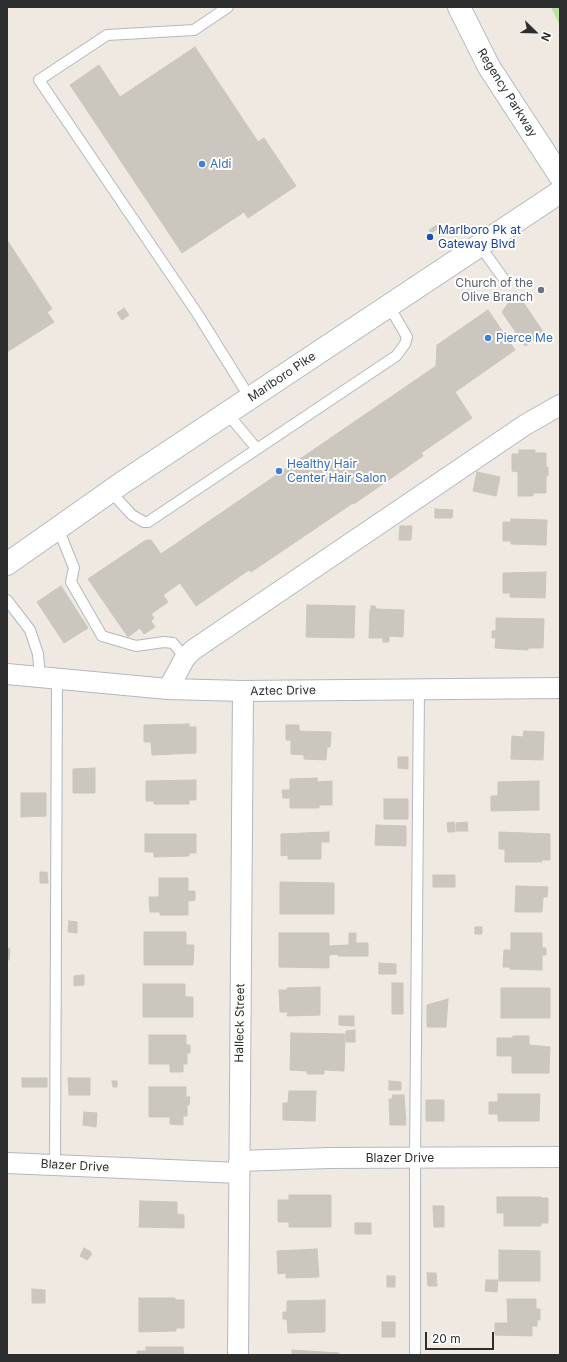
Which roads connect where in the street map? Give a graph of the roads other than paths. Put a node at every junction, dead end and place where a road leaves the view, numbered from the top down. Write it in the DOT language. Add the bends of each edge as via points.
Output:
graph roads {
  1 [pos="228,7"];
  2 [pos="459,7"];
  3 [pos="560,176"];
  4 [pos="560,192"];
  5 [pos="480,246"];
  6 [pos="506,282"];
  7 [pos="389,306"];
  8 [pos="250,398"];
  9 [pos="560,405"];
  10 [pos="227,413"];
  11 [pos="257,449"];
  12 [pos="111,492"];
  13 [pos="58,528"];
  14 [pos="7,564"];
  15 [pos="7,600"];
  16 [pos="185,658"];
  17 [pos="7,674"];
  18 [pos="48,678"];
  19 [pos="560,688"];
  20 [pos="168,689"];
  21 [pos="419,689"];
  22 [pos="243,691"];
  23 [pos="560,1157"];
  24 [pos="414,1158"];
  25 [pos="7,1163"];
  26 [pos="55,1165"];
  27 [pos="239,1167"];
  28 [pos="238,1355"];
  29 [pos="415,1355"];
  1 -- 8 [label="lane" via="194,30 107,35 39,80 197,313"];
  2 -- 3 [label="main road, Regency Parkway" via="489,67"];
  4 -- 5 [label="main road, Marlboro Pike"];
  5 -- 6 [label="lane"];
  5 -- 7 [label="main road, Marlboro Pike"];
  7 -- 8 [label="main road, Marlboro Pike"];
  7 -- 11 [label="lane" via="407,337 396,356"];
  8 -- 10 [label="main road, Marlboro Pike"];
  9 -- 16 [label="street" via="525,425 324,560"];
  10 -- 11 [label="lane"];
  10 -- 12 [label="main road, Marlboro Pike"];
  11 -- 12 [label="lane" via="148,522 132,515"];
  12 -- 13 [label="main road, Marlboro Pike"];
  13 -- 14 [label="main road, Marlboro Pike"];
  13 -- 16 [label="lane" via="74,568 71,582 102,636 136,646 173,643"];
  15 -- 18 [label="lane" via="30,630"];
  16 -- 20 [label="street"];
  17 -- 18 [label="street, Aztec Drive"];
  18 -- 20 [label="street, Aztec Drive"];
  18 -- 26 [label="lane"];
  19 -- 21 [label="street, Aztec Drive"];
  20 -- 22 [label="street, Aztec Drive"];
  21 -- 22 [label="street, Aztec Drive"];
  21 -- 24 [label="lane"];
  22 -- 27 [label="street, Halleck Street"];
  23 -- 24 [label="street, Blazer Drive"];
  24 -- 27 [label="street, Blazer Drive" via="328,1158"];
  24 -- 29 [label="lane"];
  25 -- 26 [label="street, Blazer Drive"];
  26 -- 27 [label="street, Blazer Drive"];
  27 -- 28 [label="street, Halleck Street"];
}
